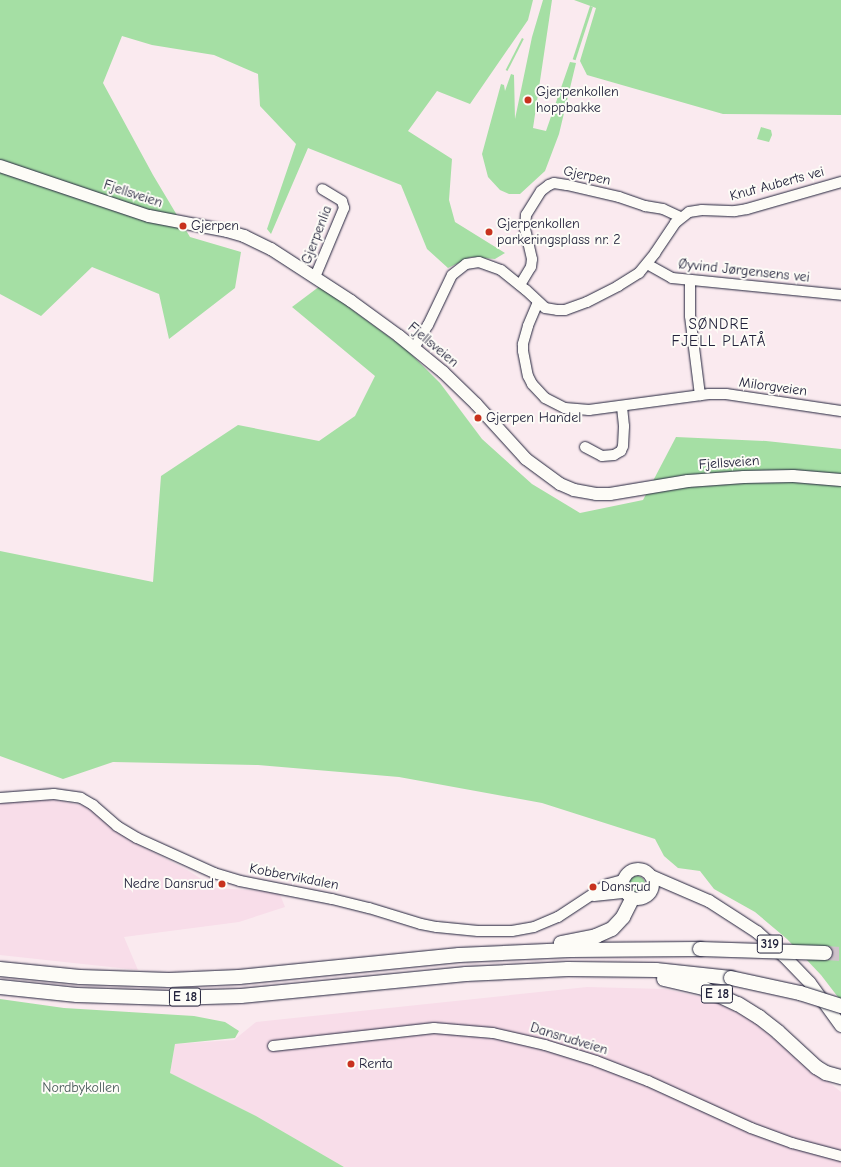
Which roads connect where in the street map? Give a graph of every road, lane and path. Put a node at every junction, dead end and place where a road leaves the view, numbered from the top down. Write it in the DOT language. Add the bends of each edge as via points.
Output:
graph roads {
  1 [pos="0,166"];
  2 [pos="841,182"];
  3 [pos="322,189"];
  4 [pos="680,217"];
  5 [pos="647,264"];
  6 [pos="315,277"];
  7 [pos="690,280"];
  8 [pos="520,285"];
  9 [pos="841,296"];
  10 [pos="538,302"];
  11 [pos="414,348"];
  12 [pos="700,395"];
  13 [pos="622,406"];
  14 [pos="841,411"];
  15 [pos="585,448"];
  16 [pos="841,480"];
  17 [pos="0,798"];
  18 [pos="651,876"];
  19 [pos="623,880"];
  20 [pos="677,888"];
  21 [pos="651,892"];
  22 [pos="592,896"];
  23 [pos="628,896"];
  24 [pos="825,953"];
  25 [pos="459,955"];
  26 [pos="0,969"];
  27 [pos="568,969"];
  28 [pos="0,987"];
  29 [pos="841,1006"];
  30 [pos="841,1026"];
  31 [pos="273,1046"];
  32 [pos="841,1077"];
  33 [pos="841,1156"];
  1 -- 6 [label="main road, Fjellsveien" via="149,216 244,236 271,249"];
  2 -- 4 [label="street, Knut Auberts vei" via="747,209 724,212 696,210"];
  3 -- 6 [label="street, Gjerpenlia" via="342,201 344,208"];
  4 -- 5 [label="street"];
  4 -- 8 [label="street, Gjerpen" via="619,197 567,185 549,185 541,191 526,215 525,229 532,259"];
  5 -- 7 [label="street, Øyvind Jørgensens vei" via="672,278"];
  5 -- 10 [label="street" via="631,279 572,308 551,310"];
  6 -- 11 [label="main road, Fjellsveien"];
  7 -- 9 [label="street, Øyvind Jørgensens vei"];
  7 -- 12 [label="street" via="690,316"];
  8 -- 10 [label="street"];
  8 -- 11 [label="street" via="501,270 484,264 473,263 459,268 448,281 428,325"];
  10 -- 13 [label="street, Milorgveien" via="525,336 523,351 532,384 550,401 565,408 589,410"];
  11 -- 16 [label="main road, Fjellsveien" via="471,399 526,459 560,484 574,490 610,494 688,481 764,476"];
  12 -- 13 [label="street, Milorgveien"];
  12 -- 14 [label="street, Milorgveien" via="726,394"];
  13 -- 15 [label="street" via="624,426 621,451 602,456"];
  17 -- 22 [label="street, Kobbervikdalen" via="54,794 81,798 137,838 214,873 240,881 350,903 421,924 478,931 523,930 558,917"];
  18 -- 19 [label="main road, 319" via="636,869 628,872"];
  18 -- 20 [label="main road, 319"];
  18 -- 21 [label="main road"];
  19 -- 22 [label="street, Kobbervikdalen" via="608,884"];
  19 -- 23 [label="main road" via="622,885"];
  20 -- 21 [label="main road, 319"];
  20 -- 30 [label="main road, 319" via="719,907 771,944 810,983"];
  21 -- 23 [label="main road, 319" via="643,899"];
  22 -- 23 [label="street, Kobbervikdalen"];
  23 -- 25 [label="highway, E 18" via="619,923 596,936 560,943 516,945"];
  24 -- 25 [label="highway, E 18, bridge" via="700,949 570,950"];
  25 -- 26 [label="highway, E 18" via="240,978 169,980 80,977"];
  27 -- 28 [label="highway, E 18" via="466,974 240,996 123,997 31,992"];
  27 -- 29 [label="highway, E 18, bridge" via="656,970 731,978 800,993"];
  27 -- 32 [label="highway, E 18" via="682,982 721,995 759,1017 816,1067"];
  31 -- 33 [label="street, Dansrudveien" via="434,1028 493,1033 546,1045 596,1061 648,1081 751,1128 792,1143"];
}
